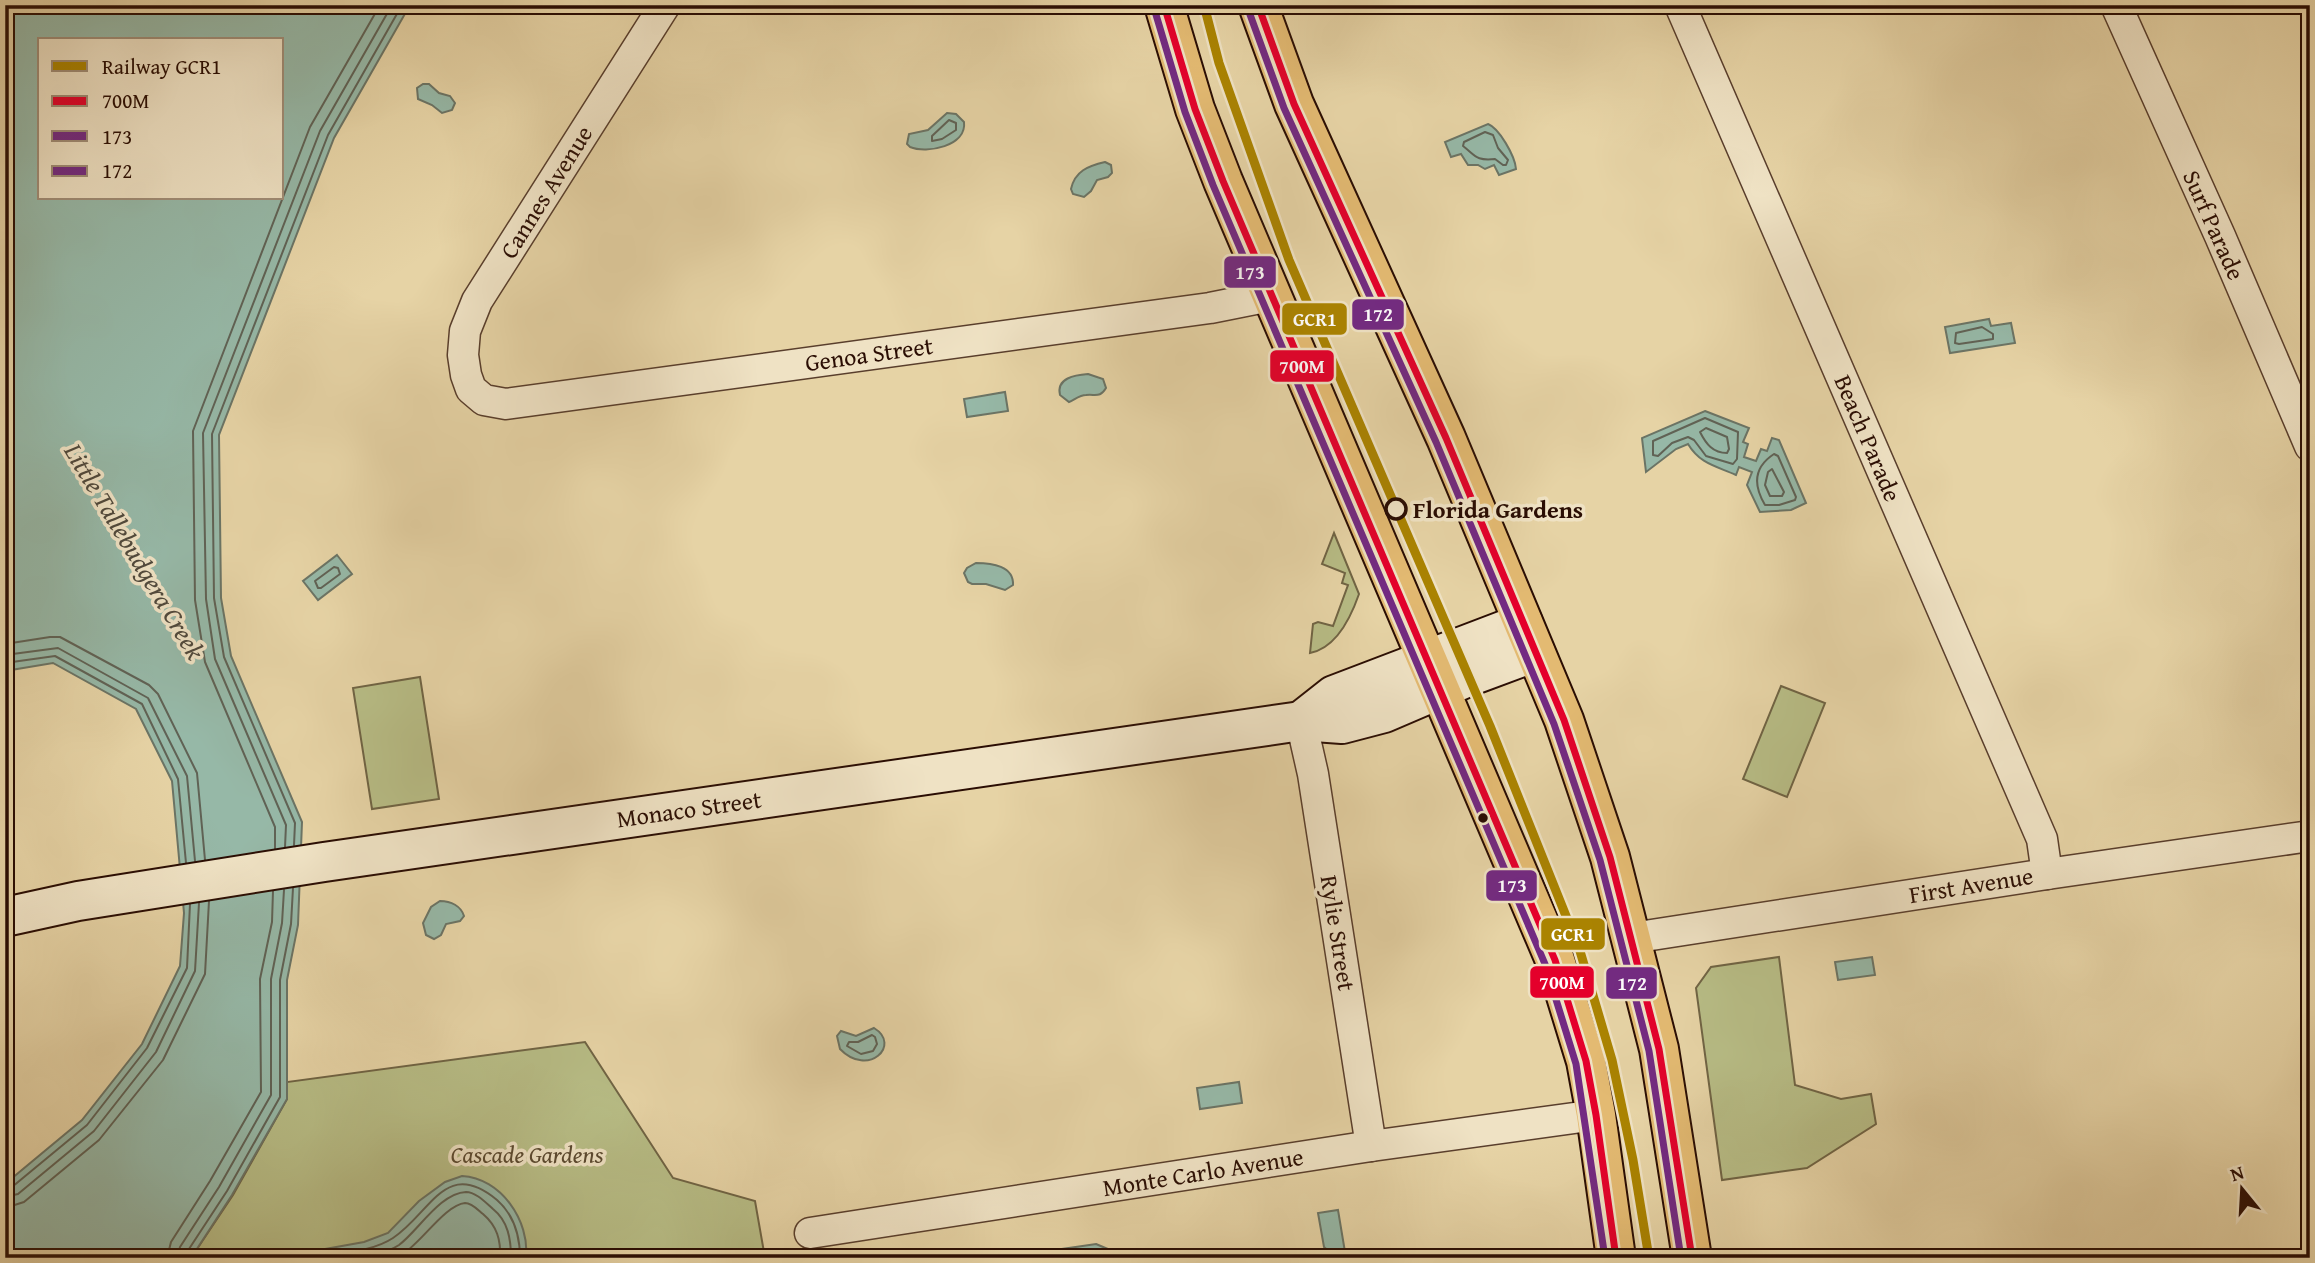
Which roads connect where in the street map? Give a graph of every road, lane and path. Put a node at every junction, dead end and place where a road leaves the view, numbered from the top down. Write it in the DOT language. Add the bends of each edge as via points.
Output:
graph roads {
  1 [pos="664,5"];
  2 [pos="1164,5"];
  3 [pos="1258,5"];
  4 [pos="1680,5"];
  5 [pos="2116,5"];
  6 [pos="1270,296"];
  7 [pos="471,389"];
  8 [pos="2310,446"];
  9 [pos="1529,638"];
  10 [pos="1432,674"];
  11 [pos="1301,721"];
  12 [pos="2310,836"];
  13 [pos="2047,874"];
  14 [pos="78,901"];
  15 [pos="5,904"];
  16 [pos="5,917"];
  17 [pos="1632,938"];
  18 [pos="1596,1115"];
  19 [pos="1371,1146"];
  20 [pos="810,1233"];
  21 [pos="1616,1258"];
  22 [pos="1692,1258"];
  1 -- 7 [label="street, Cannes Avenue" via="477,301 465,331 463,355"];
  2 -- 6 [label="highway" via="1195,109"];
  3 -- 9 [label="highway" via="1294,104 1402,338"];
  4 -- 13 [label="street, Beach Parade" via="2042,839"];
  5 -- 8 [label="street, Surf Parade"];
  6 -- 7 [label="street, Genoa Street" via="506,404 484,400"];
  6 -- 10 [label="highway"];
  9 -- 10 [label="street, Monaco Street"];
  9 -- 17 [label="highway" via="1564,720 1611,857"];
  10 -- 11 [label="street, Monaco Street" via="1384,713 1342,724"];
  10 -- 18 [label="highway" via="1555,960 1586,1061"];
  11 -- 14 [label="street, Monaco Street"];
  11 -- 19 [label="street, Rylie Street"];
  12 -- 13 [label="street, First Avenue"];
  13 -- 17 [label="street, First Avenue"];
  14 -- 15 [label="street, Monaco Street"];
  14 -- 16 [label="street, Monaco Street"];
  17 -- 22 [label="highway" via="1659,1049"];
  18 -- 19 [label="street, Monte Carlo Avenue"];
  18 -- 21 [label="highway"];
  19 -- 20 [label="street, Monte Carlo Avenue"];
}
